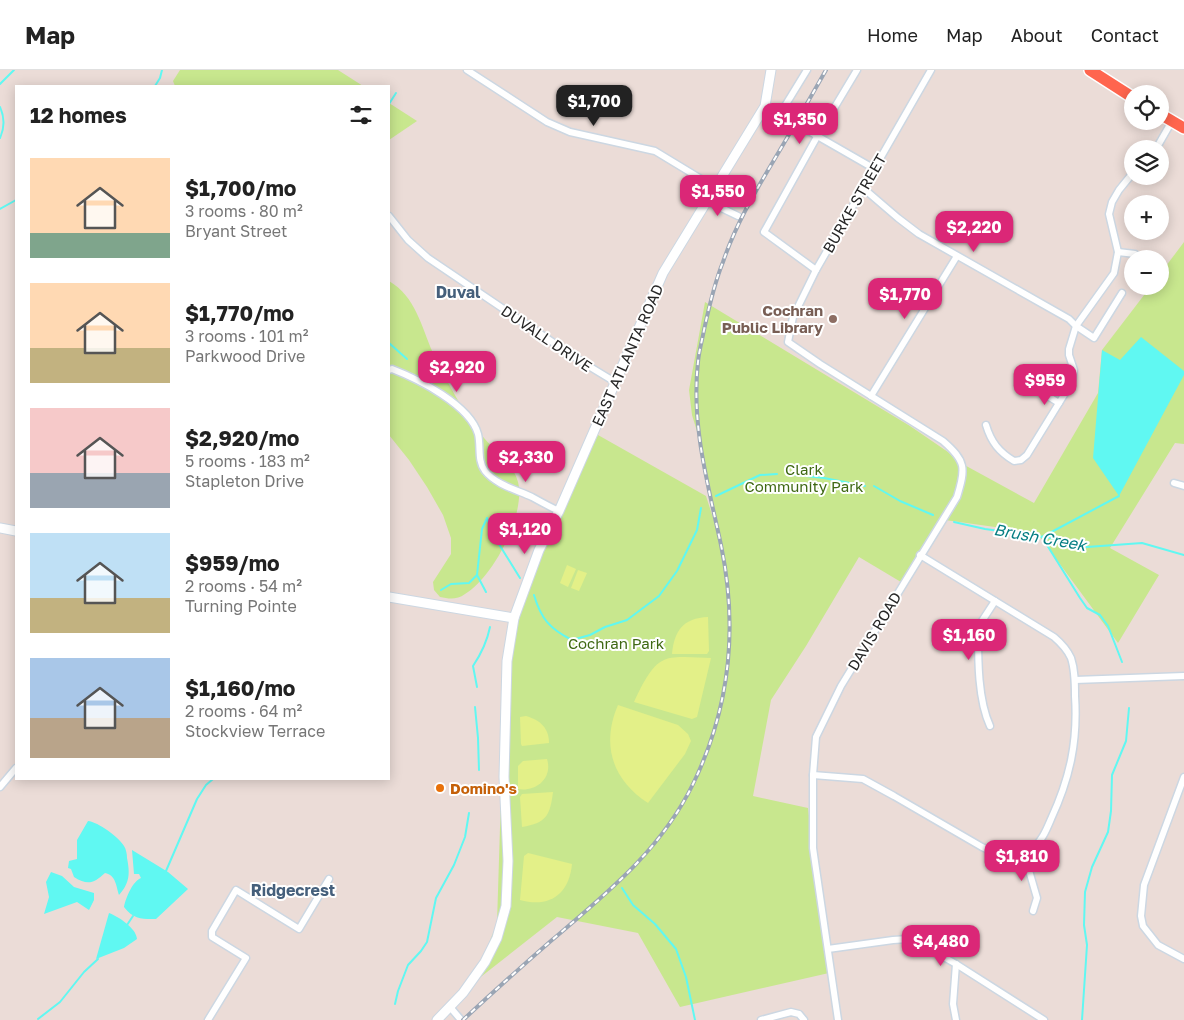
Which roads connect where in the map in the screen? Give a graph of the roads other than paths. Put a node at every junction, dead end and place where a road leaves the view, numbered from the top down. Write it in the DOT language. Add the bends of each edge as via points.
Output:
graph roads {
  1 [pos="467,70"];
  2 [pos="771,70"];
  3 [pos="807,70"];
  4 [pos="857,70"];
  5 [pos="931,70"];
  6 [pos="1090,70"];
  7 [pos="1124,92"];
  8 [pos="765,106"];
  9 [pos="780,114"];
  10 [pos="1169,119"];
  11 [pos="1172,121"];
  12 [pos="1184,128"];
  13 [pos="818,135"];
  14 [pos="1161,140"];
  15 [pos="874,168"];
  16 [pos="1124,184"];
  17 [pos="716,188"];
  18 [pos="863,188"];
  19 [pos="707,201"];
  20 [pos="738,216"];
  21 [pos="390,217"];
  22 [pos="1118,252"];
  23 [pos="1124,253"];
  24 [pos="956,256"];
  25 [pos="816,270"];
  26 [pos="1122,293"];
  27 [pos="1076,326"];
  28 [pos="788,342"];
  29 [pos="390,370"];
  30 [pos="615,382"];
  31 [pos="1046,395"];
  32 [pos="871,396"];
  33 [pos="1059,402"];
  34 [pos="986,425"];
  35 [pos="1174,483"];
  36 [pos="1184,486"];
  37 [pos="559,511"];
  38 [pos="0,528"];
  39 [pos="15,531"];
  40 [pos="920,555"];
  41 [pos="390,597"];
  42 [pos="995,601"];
  43 [pos="514,618"];
  44 [pos="1184,676"];
  45 [pos="1075,680"];
  46 [pos="990,726"];
  47 [pos="15,769"];
  48 [pos="813,775"];
  49 [pos="1184,777"];
  50 [pos="0,787"];
  51 [pos="1182,789"];
  52 [pos="1024,853"];
  53 [pos="330,879"];
  54 [pos="1033,912"];
  55 [pos="828,949"];
  56 [pos="1184,959"];
  57 [pos="956,964"];
  58 [pos="450,1007"];
  59 [pos="208,1020"];
  60 [pos="437,1020"];
  61 [pos="461,1020"];
  62 [pos="761,1020"];
  63 [pos="804,1020"];
  64 [pos="838,1020"];
  65 [pos="956,1020"];
  66 [pos="1044,1020"];
  1 -- 17 [label="street" via="547,122 570,132 654,151"];
  2 -- 8 [label="street, EAST ATLANTA ROAD"];
  3 -- 9 [label="street"];
  4 -- 13 [label="street"];
  5 -- 15 [label="street, BURKE STREET"];
  6 -- 7 [label="highway"];
  8 -- 9 [label="street"];
  8 -- 17 [label="street, EAST ATLANTA ROAD"];
  9 -- 13 [label="street"];
  10 -- 11 [label="highway"];
  11 -- 12 [label="highway"];
  11 -- 14 [label="street"];
  13 -- 15 [label="street"];
  13 -- 25 [label="street" via="764,232"];
  15 -- 18 [label="street, BURKE STREET"];
  16 -- 22 [label="street" via="1112,202 1109,214"];
  17 -- 19 [label="street, EAST ATLANTA ROAD"];
  18 -- 24 [label="street" via="912,228"];
  18 -- 25 [label="street, BURKE STREET"];
  19 -- 20 [label="street"];
  19 -- 30 [label="street, EAST ATLANTA ROAD" via="663,273"];
  21 -- 30 [label="street, DUVALL DRIVE" via="428,258"];
  22 -- 23 [label="street"];
  22 -- 27 [label="street" via="1111,278"];
  24 -- 27 [label="street" via="1069,319"];
  24 -- 32 [label="street"];
  25 -- 28 [label="street, BURKE STREET" via="793,317"];
  26 -- 27 [label="street" via="1094,338"];
  27 -- 33 [label="street" via="1069,349 1074,375"];
  28 -- 32 [label="street, DAVIS ROAD"];
  29 -- 37 [label="street" via="410,376 453,403 468,418 478,435 482,466 486,472 497,481"];
  30 -- 37 [label="street, EAST ATLANTA ROAD"];
  31 -- 33 [label="street"];
  32 -- 40 [label="street, DAVIS ROAD" via="943,441 956,452 962,463 963,478 957,497"];
  33 -- 34 [label="street" via="1021,460 1014,461 997,448"];
  35 -- 36 [label="street"];
  37 -- 43 [label="street, EAST ATLANTA ROAD" via="539,550"];
  38 -- 39 [label="street"];
  40 -- 42 [label="street"];
  40 -- 48 [label="street, DAVIS ROAD" via="841,686 816,738"];
  41 -- 43 [label="street"];
  42 -- 45 [label="street" via="1060,642 1070,656"];
  42 -- 46 [label="street" via="978,632 983,701"];
  43 -- 58 [label="street, EAST ATLANTA ROAD" via="507,662 504,777 508,861 506,906 491,952"];
  44 -- 45 [label="street"];
  45 -- 52 [label="street" via="1076,735 1066,783 1039,843"];
  47 -- 50 [label="street"];
  48 -- 52 [label="street" via="863,779 989,851 997,854"];
  48 -- 55 [label="street, DAVIS ROAD" via="813,848"];
  49 -- 51 [label="street"];
  51 -- 56 [label="street" via="1144,885 1141,916 1158,945"];
  52 -- 54 [label="street" via="1037,898"];
  53 -- 59 [label="street" via="299,929 236,890 212,931 212,937 246,958"];
  55 -- 57 [label="street" via="908,940 927,946"];
  55 -- 64 [label="street, DAVIS ROAD"];
  57 -- 65 [label="street" via="953,1004"];
  57 -- 66 [label="street"];
  58 -- 60 [label="street, EAST ATLANTA ROAD"];
  58 -- 61 [label="street"];
  62 -- 63 [label="street" via="791,1012 800,1014"];
}
